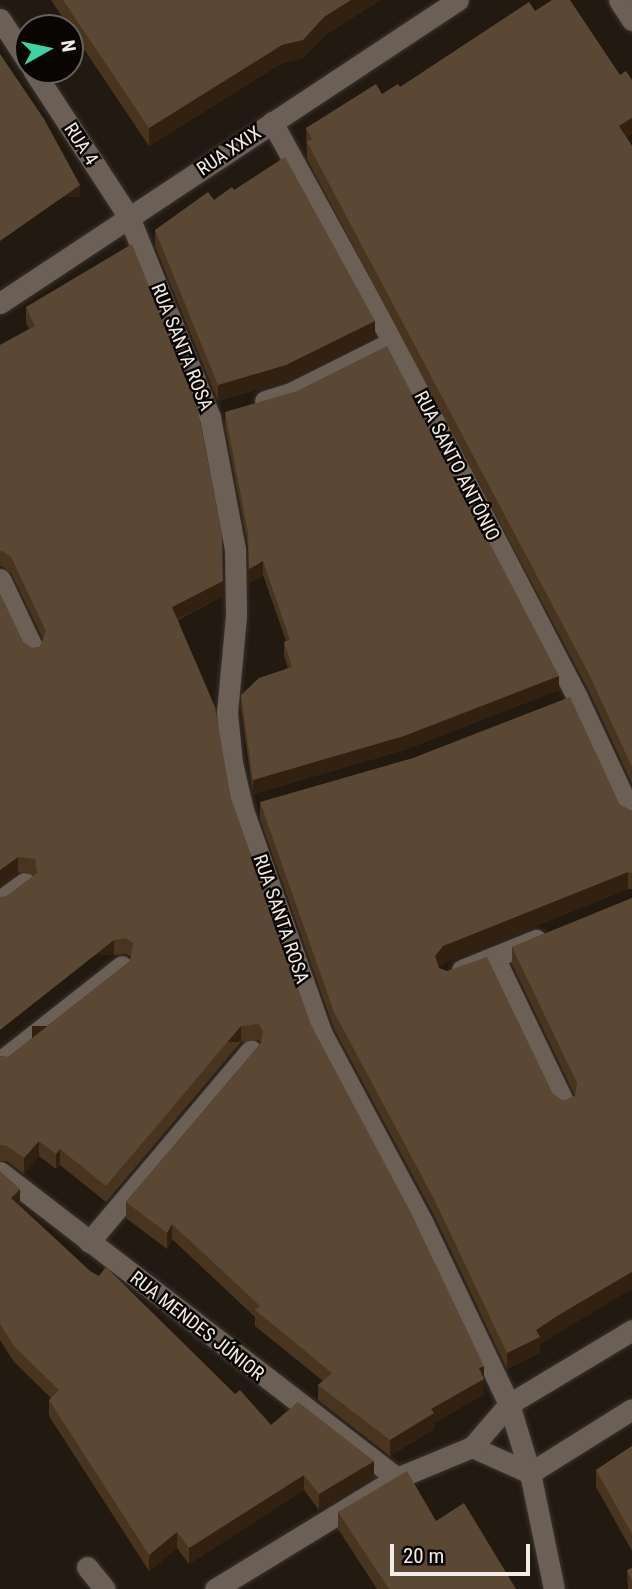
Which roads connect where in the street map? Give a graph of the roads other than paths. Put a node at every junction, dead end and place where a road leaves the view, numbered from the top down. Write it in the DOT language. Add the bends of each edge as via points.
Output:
graph roads {
  1 [pos="458,0"];
  2 [pos="619,0"];
  3 [pos="0,19"];
  4 [pos="632,20"];
  5 [pos="14,40"];
  6 [pos="42,84"];
  7 [pos="272,122"];
  8 [pos="129,217"];
  9 [pos="0,303"];
  10 [pos="393,342"];
  11 [pos="211,417"];
  12 [pos="0,579"];
  13 [pos="34,651"];
  14 [pos="577,696"];
  15 [pos="552,706"];
  16 [pos="269,802"];
  17 [pos="243,810"];
  18 [pos="632,815"];
  19 [pos="25,883"];
  20 [pos="0,901"];
  21 [pos="556,931"];
  22 [pos="494,957"];
  23 [pos="122,966"];
  24 [pos="449,975"];
  25 [pos="251,1050"];
  26 [pos="0,1062"];
  27 [pos="565,1105"];
  28 [pos="0,1172"];
  29 [pos="89,1242"];
  30 [pos="632,1330"];
  31 [pos="509,1404"];
  32 [pos="632,1409"];
  33 [pos="472,1447"];
  34 [pos="530,1472"];
  35 [pos="397,1478"];
  36 [pos="87,1567"];
  37 [pos="105,1589"];
  38 [pos="215,1589"];
  39 [pos="554,1589"];
  1 -- 7 [label="street, RUA XXIX"];
  2 -- 4 [label="street"];
  3 -- 5 [label="street"];
  6 -- 8 [label="street, RUA 4"];
  7 -- 8 [label="street, RUA XXIX"];
  7 -- 10 [label="street, RUA SANTO ANTÔNIO"];
  8 -- 9 [label="street, RUA XXIX"];
  8 -- 11 [label="street, RUA SANTA ROSA"];
  10 -- 11 [label="street" via="291,393"];
  10 -- 14 [label="street, RUA SANTO ANTÔNIO"];
  11 -- 17 [label="street, RUA SANTA ROSA" via="235,549 236,616 227,713"];
  12 -- 13 [label="street"];
  14 -- 15 [label="street"];
  14 -- 18 [label="street, RUA SANTO ANTÔNIO"];
  16 -- 17 [label="street"];
  17 -- 31 [label="street, RUA SANTA ROSA" via="322,1034 422,1221"];
  19 -- 20 [label="street"];
  21 -- 22 [label="street"];
  22 -- 24 [label="street"];
  22 -- 27 [label="street"];
  23 -- 26 [label="street"];
  25 -- 29 [label="street"];
  28 -- 29 [label="street, RUA MENDES JÚNIOR"];
  29 -- 35 [label="street, RUA MENDES JÚNIOR"];
  30 -- 31 [label="street"];
  31 -- 33 [label="street"];
  31 -- 34 [label="street, RUA SANTA ROSA"];
  32 -- 34 [label="street"];
  33 -- 34 [label="street"];
  33 -- 35 [label="street"];
  34 -- 39 [label="street, RUA SANTA ROSA"];
  35 -- 38 [label="street"];
  36 -- 37 [label="street"];
}
